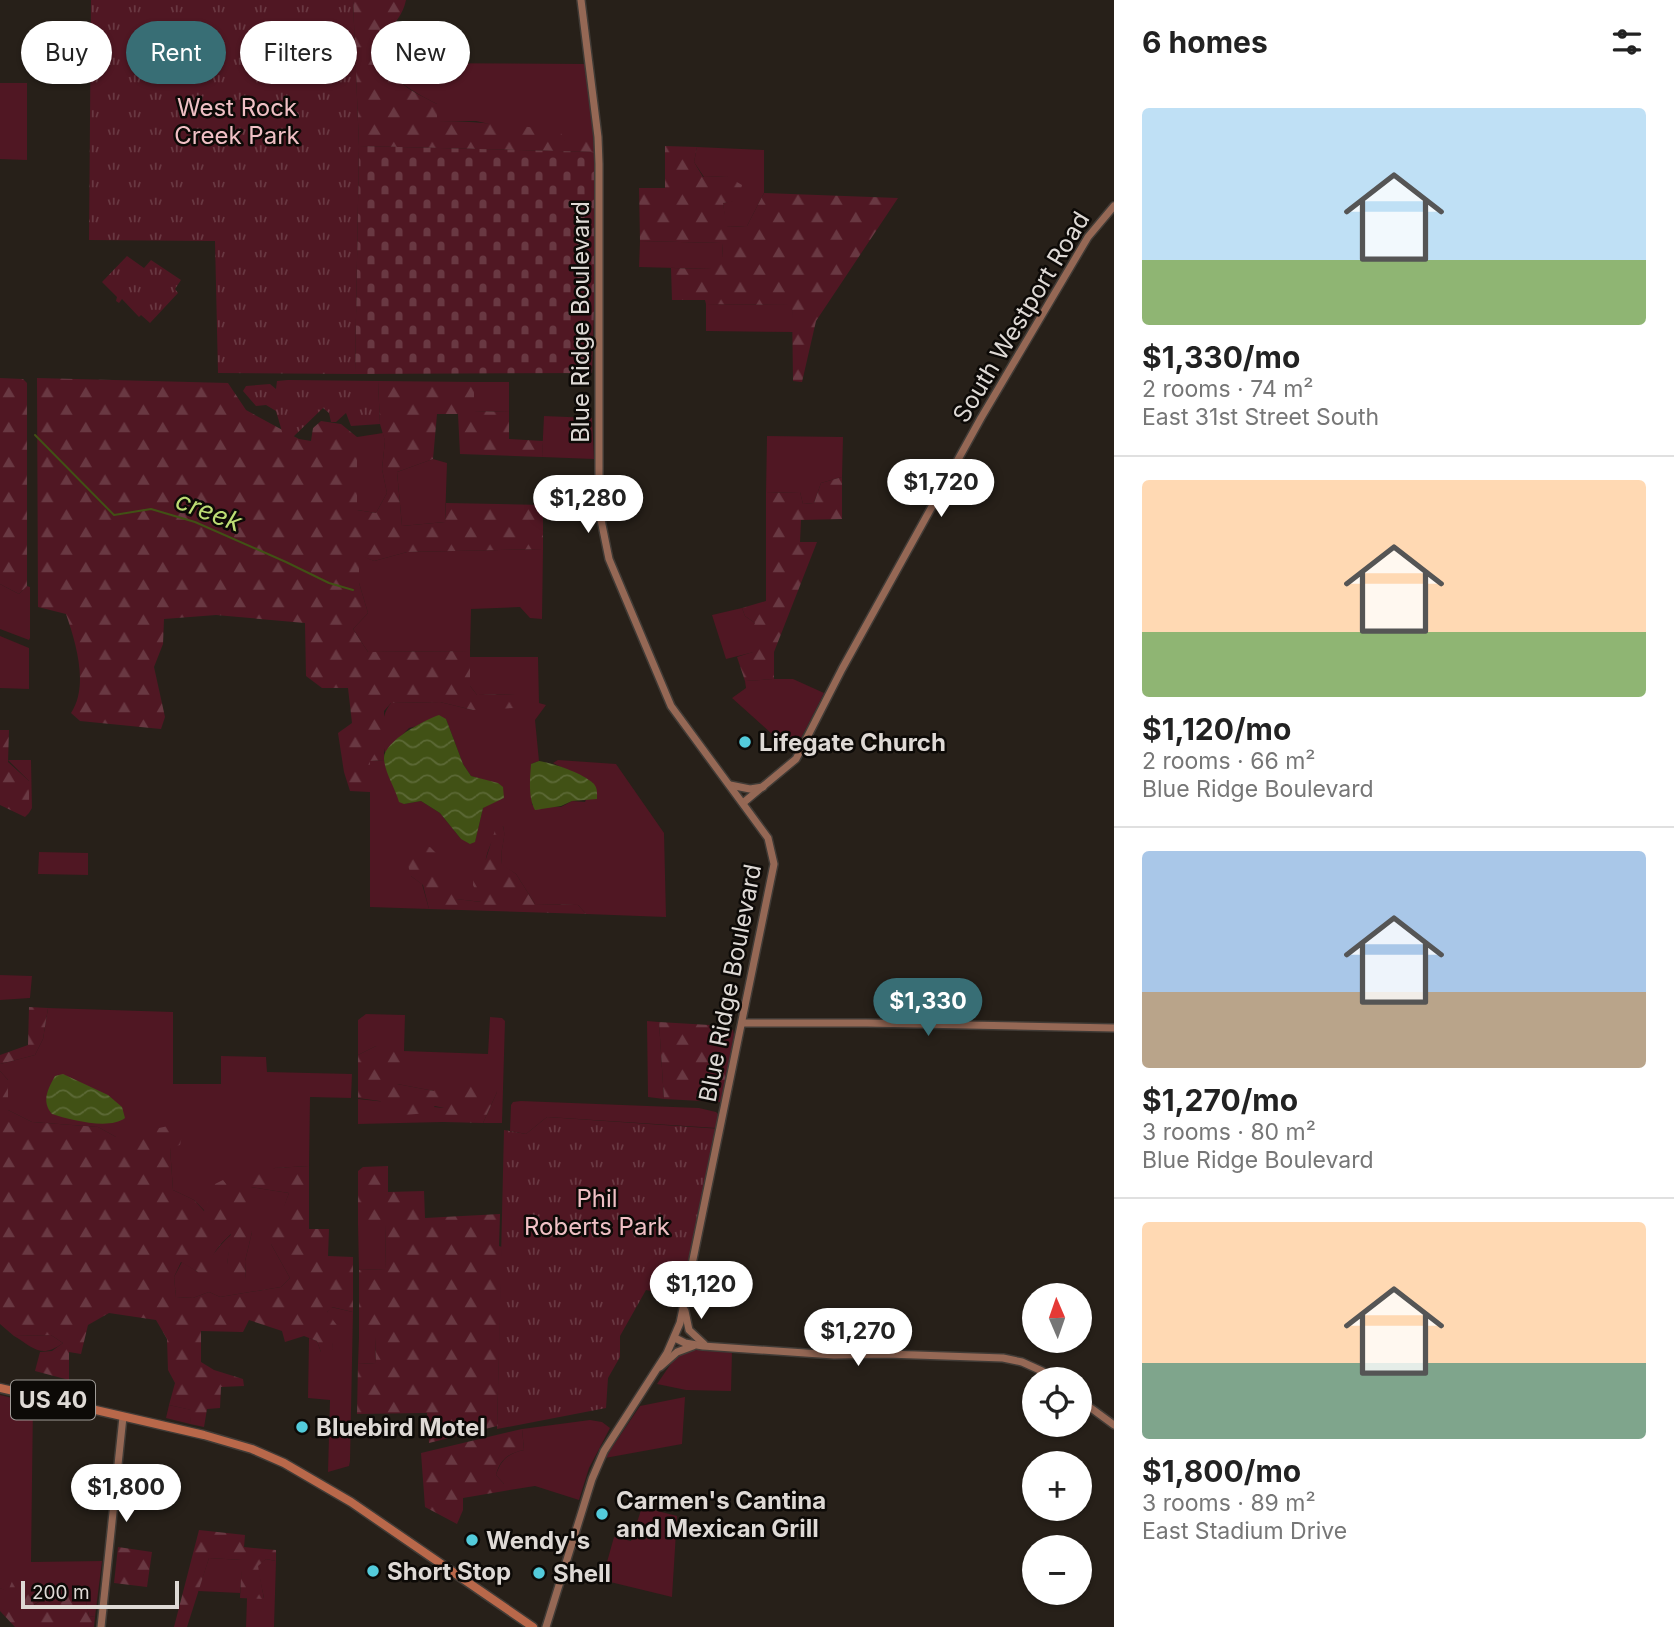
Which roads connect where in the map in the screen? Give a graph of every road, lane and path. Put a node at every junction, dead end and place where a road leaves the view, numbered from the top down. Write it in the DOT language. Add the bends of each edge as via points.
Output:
graph roads {
  1 [pos="581,0"];
  2 [pos="1114,206"];
  3 [pos="729,785"];
  4 [pos="763,786"];
  5 [pos="743,803"];
  6 [pos="742,1023"];
  7 [pos="1114,1028"];
  8 [pos="684,1303"];
  9 [pos="675,1338"];
  10 [pos="705,1346"];
  11 [pos="1033,1367"];
  12 [pos="657,1370"];
  13 [pos="0,1388"];
  14 [pos="1092,1409"];
  15 [pos="123,1417"];
  16 [pos="1114,1425"];
  17 [pos="101,1627"];
  18 [pos="533,1627"];
  19 [pos="546,1627"];
  1 -- 3 [label="main road, Blue Ridge Boulevard" via="598,137 598,510 603,541 671,706"];
  2 -- 4 [label="main road, South Westport Road" via="1088,237 981,418 796,759"];
  3 -- 4 [label="main road"];
  3 -- 5 [label="main road, Blue Ridge Boulevard"];
  4 -- 5 [label="main road, South Westport Road"];
  5 -- 6 [label="main road, Blue Ridge Boulevard" via="768,838 774,864"];
  6 -- 7 [label="main road"];
  6 -- 8 [label="main road, Blue Ridge Boulevard"];
  8 -- 9 [label="main road, Blue Ridge Boulevard"];
  8 -- 10 [label="main road" via="690,1330"];
  9 -- 10 [label="main road"];
  9 -- 12 [label="main road, Blue Ridge Boulevard"];
  10 -- 11 [label="main road" via="834,1355 1003,1358"];
  10 -- 12 [label="main road" via="684,1348"];
  12 -- 19 [label="main road" via="604,1451"];
  13 -- 15 [label="main road, US 40"];
  14 -- 16 [label="main road"];
  15 -- 17 [label="main road"];
  15 -- 18 [label="main road, US 40" via="204,1435 284,1463 351,1502"];
}
